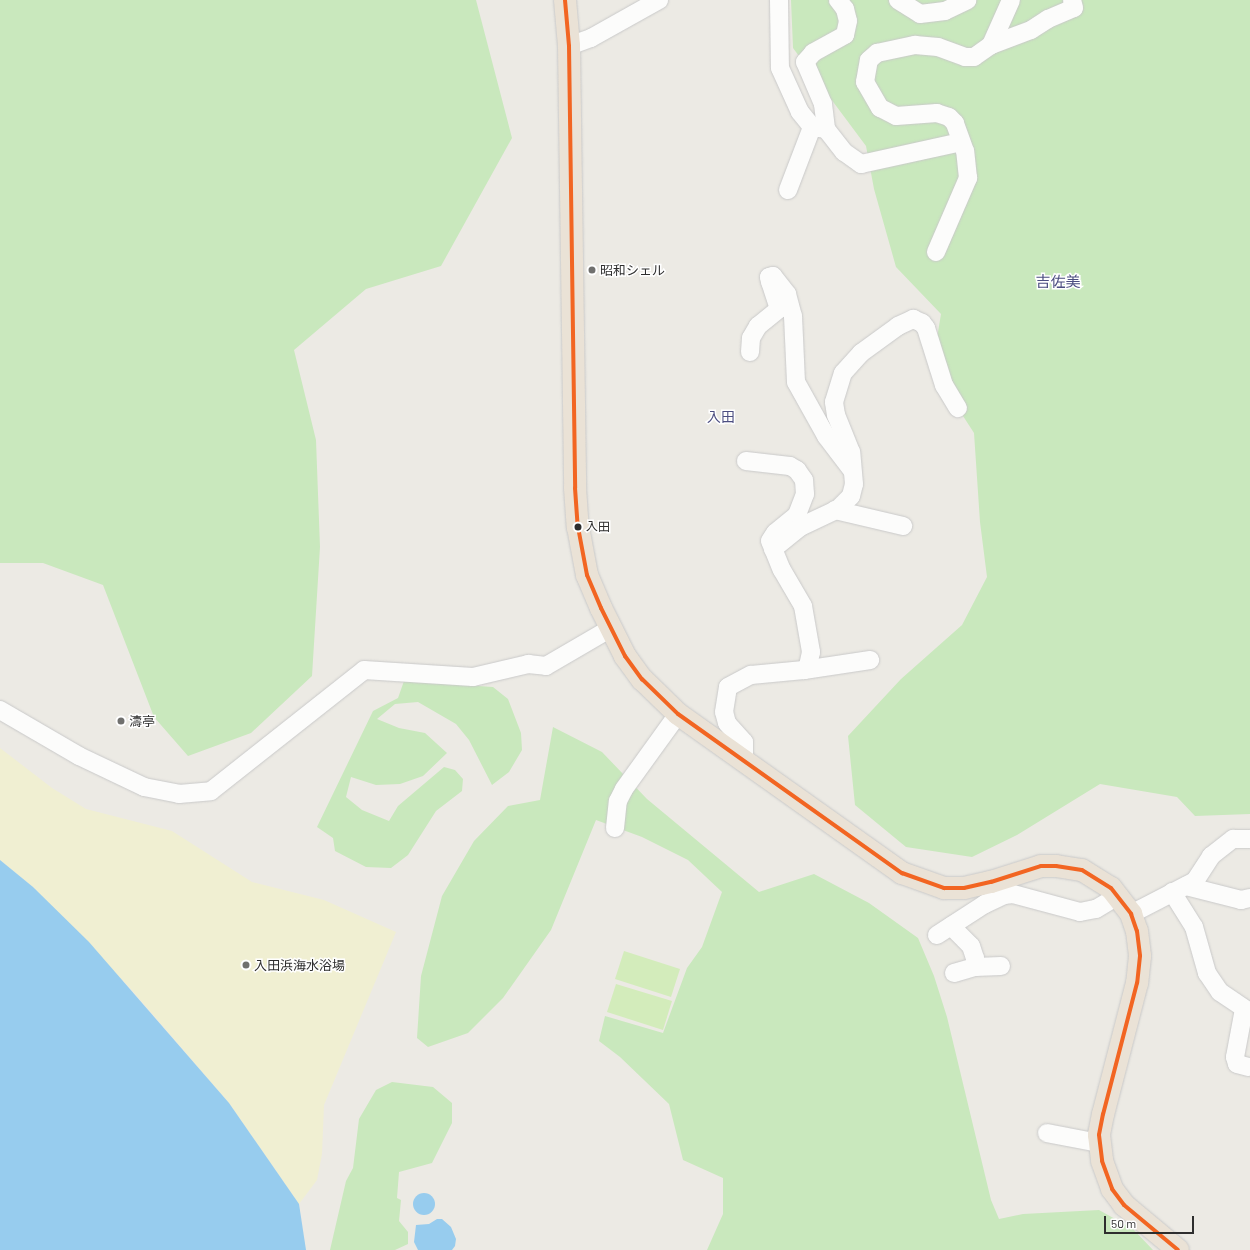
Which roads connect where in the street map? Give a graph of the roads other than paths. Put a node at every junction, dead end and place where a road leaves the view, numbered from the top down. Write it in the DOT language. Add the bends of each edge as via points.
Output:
graph roads {
  1 [pos="565,0"];
  2 [pos="659,0"];
  3 [pos="779,0"];
  4 [pos="838,0"];
  5 [pos="898,0"];
  6 [pos="968,0"];
  7 [pos="1011,0"];
  8 [pos="1072,0"];
  9 [pos="570,46"];
  10 [pos="991,46"];
  11 [pos="819,128"];
  12 [pos="961,142"];
  13 [pos="788,190"];
  14 [pos="936,252"];
  15 [pos="750,352"];
  16 [pos="958,408"];
  17 [pos="746,461"];
  18 [pos="854,473"];
  19 [pos="835,510"];
  20 [pos="903,526"];
  21 [pos="773,550"];
  22 [pos="611,628"];
  23 [pos="870,660"];
  24 [pos="804,670"];
  25 [pos="0,710"];
  26 [pos="678,714"];
  27 [pos="744,759"];
  28 [pos="615,828"];
  29 [pos="1250,839"];
  30 [pos="1179,889"];
  31 [pos="1118,896"];
  32 [pos="1250,898"];
  33 [pos="1131,914"];
  34 [pos="1001,966"];
  35 [pos="975,967"];
  36 [pos="954,973"];
  37 [pos="1247,1011"];
  38 [pos="1249,1067"];
  39 [pos="1047,1133"];
  40 [pos="1099,1143"];
  41 [pos="1178,1250"];
  1 -- 9 [label="highway"];
  2 -- 9 [label="street" via="591,38"];
  3 -- 11 [label="street" via="780,68 800,112"];
  4 -- 11 [label="street" via="845,9 848,21 845,36 813,53 805,62 823,104"];
  5 -- 6 [label="street" via="920,14 944,11"];
  7 -- 10 [label="street"];
  8 -- 10 [label="street" via="1074,8 1048,19 1032,30"];
  9 -- 22 [label="highway" via="573,406 578,527 587,575"];
  10 -- 12 [label="street" via="974,57 965,57 938,47 915,45 877,53 869,60 865,82 880,108 896,116 937,113 949,117 955,123"];
  11 -- 12 [label="street" via="861,164"];
  11 -- 13 [label="street"];
  12 -- 14 [label="street" via="966,151 968,178"];
  15 -- 18 [label="street" via="751,338 758,326 778,309 769,277 773,276 787,294 793,316 796,382 826,436"];
  16 -- 18 [label="street" via="944,385 926,328 913,319 898,326 861,353 843,373 838,387 834,402 836,415 851,452"];
  17 -- 21 [label="street" via="790,466 804,480 805,494 802,504 797,515 775,533 770,541"];
  18 -- 19 [label="street" via="851,496"];
  19 -- 20 [label="street"];
  19 -- 21 [label="street" via="800,527"];
  21 -- 24 [label="street" via="803,606 811,652 808,666"];
  22 -- 25 [label="street" via="546,666 528,664 473,677 364,670 211,791 179,794 144,787 79,756"];
  22 -- 26 [label="highway" via="625,656 642,679"];
  23 -- 24 [label="street"];
  24 -- 27 [label="street" via="751,674 728,688 724,712 727,723 744,742"];
  26 -- 27 [label="highway"];
  26 -- 28 [label="street" via="624,789 618,801"];
  27 -- 31 [label="highway" via="902,873 926,884 944,888 964,888 1042,866 1056,866 1082,870 1096,876"];
  29 -- 30 [label="street" via="1240,837 1225,844 1211,856 1195,881"];
  30 -- 32 [label="street" via="1241,900"];
  30 -- 33 [label="street"];
  30 -- 37 [label="street" via="1194,927 1207,973 1220,992"];
  31 -- 33 [label="highway"];
  31 -- 35 [label="street" via="1096,909 1080,912 1013,894 1004,895 944,930 971,946"];
  33 -- 40 [label="highway" via="1139,943 1138,976 1103,1114"];
  34 -- 35 [label="street"];
  35 -- 36 [label="street"];
  37 -- 38 [label="street" via="1235,1057 1237,1064"];
  39 -- 40 [label="street"];
  40 -- 41 [label="highway" via="1102,1161 1112,1189 1133,1214"];
}
